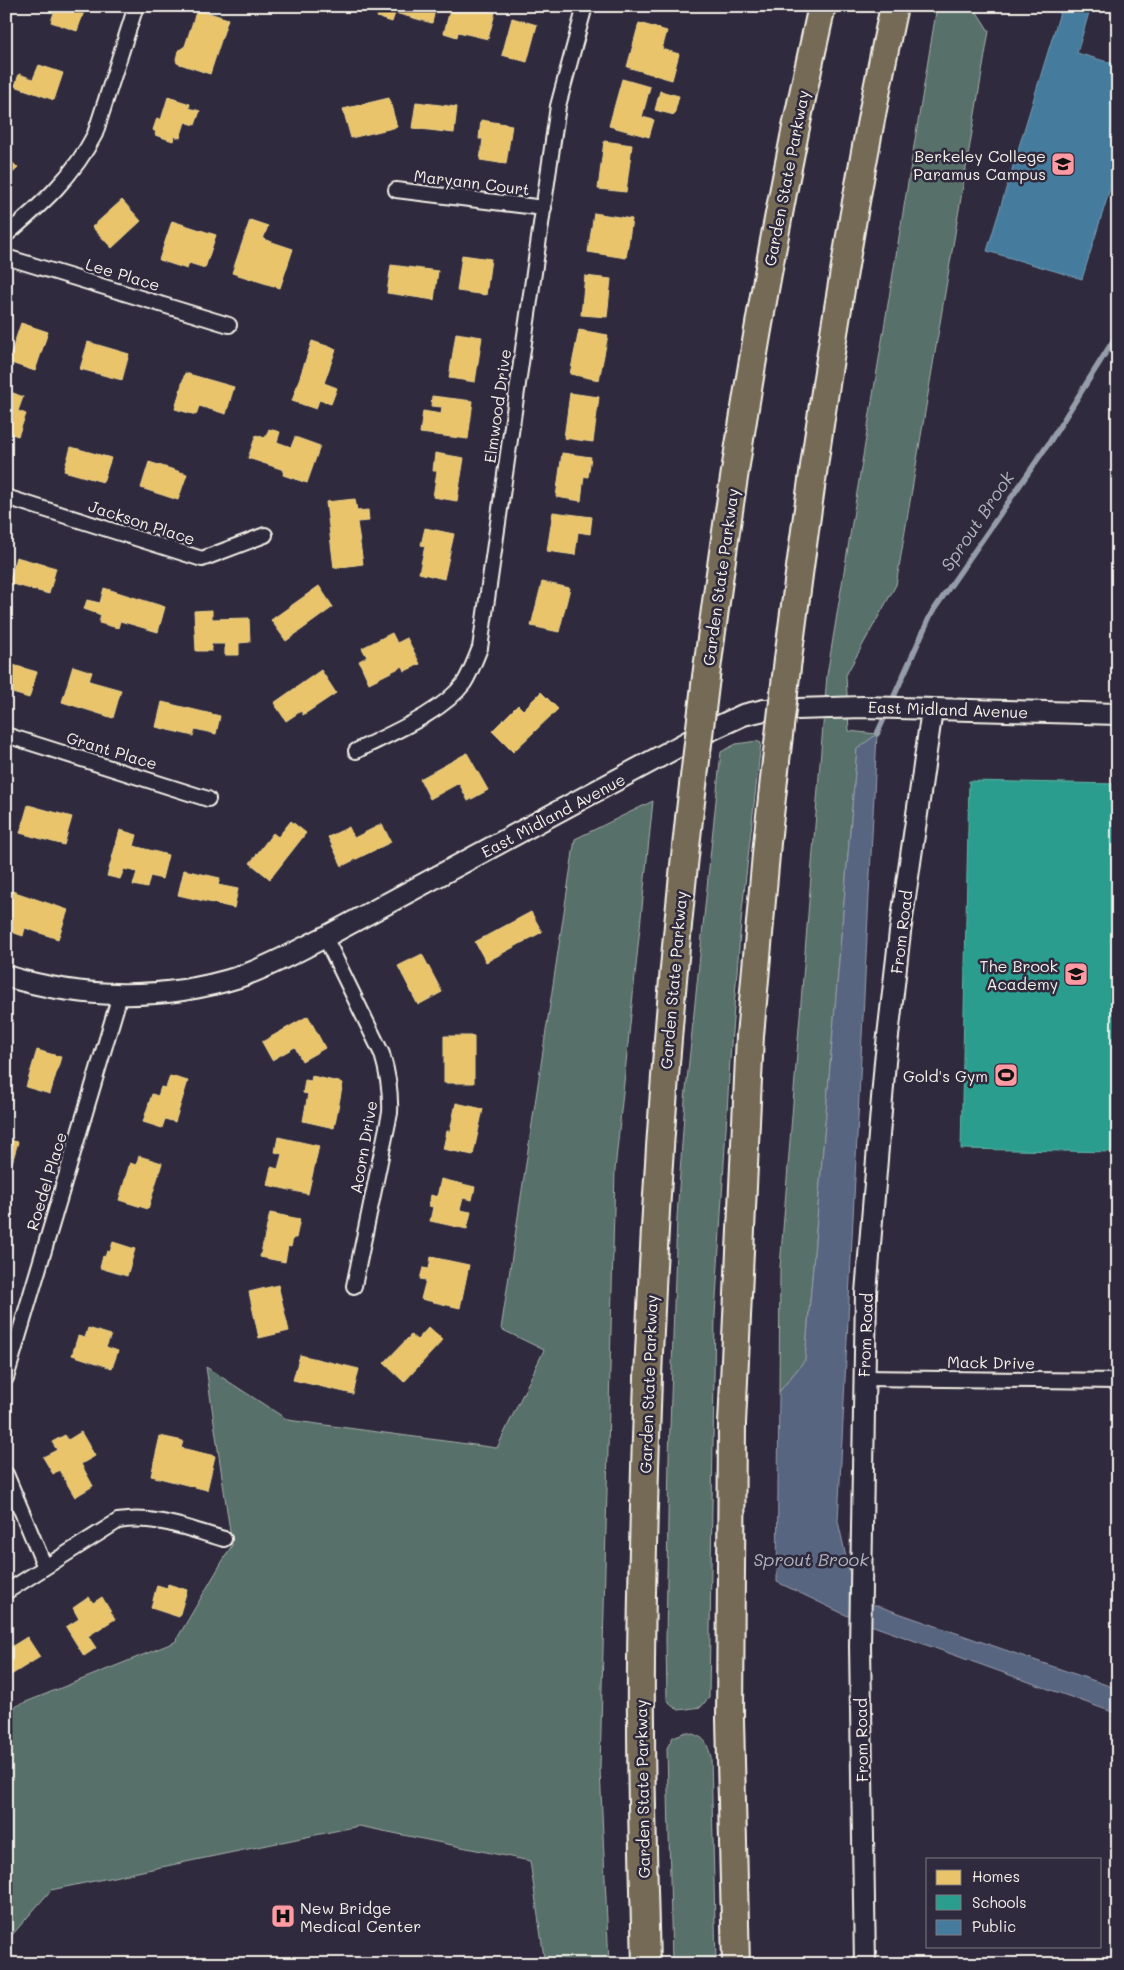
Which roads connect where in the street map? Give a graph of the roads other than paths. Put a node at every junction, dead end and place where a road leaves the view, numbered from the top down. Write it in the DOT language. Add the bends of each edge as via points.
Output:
graph roads {
  1 [pos="136,6"];
  2 [pos="585,6"];
  3 [pos="822,6"];
  4 [pos="894,6"];
  5 [pos="396,190"];
  6 [pos="544,208"];
  7 [pos="6,235"];
  8 [pos="6,257"];
  9 [pos="229,325"];
  10 [pos="6,497"];
  11 [pos="265,536"];
  12 [pos="932,710"];
  13 [pos="1118,714"];
  14 [pos="6,736"];
  15 [pos="356,751"];
  16 [pos="208,799"];
  17 [pos="326,937"];
  18 [pos="6,976"];
  19 [pos="120,995"];
  20 [pos="354,1286"];
  21 [pos="7,1375"];
  22 [pos="863,1378"];
  23 [pos="1118,1381"];
  24 [pos="6,1474"];
  25 [pos="224,1539"];
  26 [pos="44,1567"];
  27 [pos="6,1592"];
  28 [pos="646,1964"];
  29 [pos="736,1964"];
  30 [pos="865,1964"];
  1 -- 7 [label="street" via="90,145 49,198"];
  2 -- 6 [label="street, Elmwood Drive" via="558,106"];
  3 -- 28 [label="highway, Garden State Parkway, bridge" via="785,178 740,433 706,677 668,1024 649,1328 644,1522 640,1719"];
  4 -- 29 [label="highway, bridge" via="840,287 820,415 776,761 750,1036 732,1424 730,1709"];
  5 -- 6 [label="street, Maryann Court"];
  6 -- 15 [label="street, Elmwood Drive" via="480,648 463,684 449,699"];
  8 -- 9 [label="street, Lee Place"];
  10 -- 11 [label="street, Jackson Place" via="202,559"];
  12 -- 13 [label="street, East Midland Avenue"];
  12 -- 17 [label="street, East Midland Avenue" via="857,707 764,710 743,715"];
  12 -- 22 [label="street, From Road" via="885,1062 870,1223"];
  14 -- 16 [label="street, Grant Place"];
  17 -- 19 [label="street, East Midland Avenue" via="276,962 201,987"];
  17 -- 20 [label="street, Acorn Drive" via="388,1073 390,1113"];
  18 -- 19 [label="street, East Midland Avenue" via="83,993"];
  19 -- 21 [label="street, Roedel Place"];
  22 -- 23 [label="street, Mack Drive"];
  22 -- 30 [label="street, From Road" via="860,1646"];
  24 -- 26 [label="street"];
  25 -- 26 [label="street" via="137,1518 118,1521"];
  26 -- 27 [label="street"];
}
